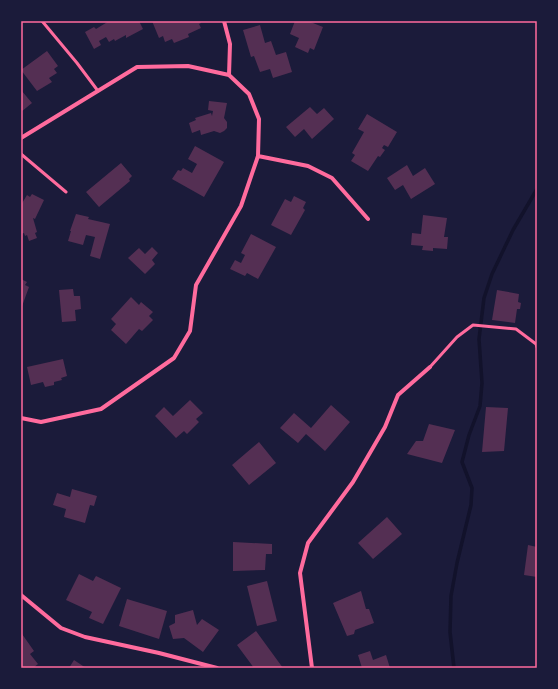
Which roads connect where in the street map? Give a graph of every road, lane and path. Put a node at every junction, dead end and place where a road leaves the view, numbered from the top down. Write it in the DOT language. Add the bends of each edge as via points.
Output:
graph roads {
  1 [pos="42,21"];
  2 [pos="224,21"];
  3 [pos="230,75"];
  4 [pos="98,92"];
  5 [pos="21,138"];
  6 [pos="21,154"];
  7 [pos="258,156"];
  8 [pos="66,192"];
  9 [pos="368,219"];
  10 [pos="537,347"];
  11 [pos="430,367"];
  12 [pos="21,418"];
  13 [pos="21,595"];
  14 [pos="217,668"];
  15 [pos="312,668"];
  1 -- 4 [label="lane"];
  2 -- 3 [label="street" via="230,44"];
  3 -- 4 [label="street" via="188,66 137,68"];
  3 -- 7 [label="street" via="249,94 259,119"];
  4 -- 5 [label="street"];
  6 -- 8 [label="lane"];
  7 -- 9 [label="street" via="308,166 332,178"];
  7 -- 12 [label="street" via="241,206 196,285 190,331 174,358 101,409 41,422"];
  10 -- 11 [label="lane" via="516,329 473,325 457,337"];
  11 -- 15 [label="street" via="398,395 385,427 353,482 308,543 300,573"];
  13 -- 14 [label="street" via="61,628 85,637"];
}
